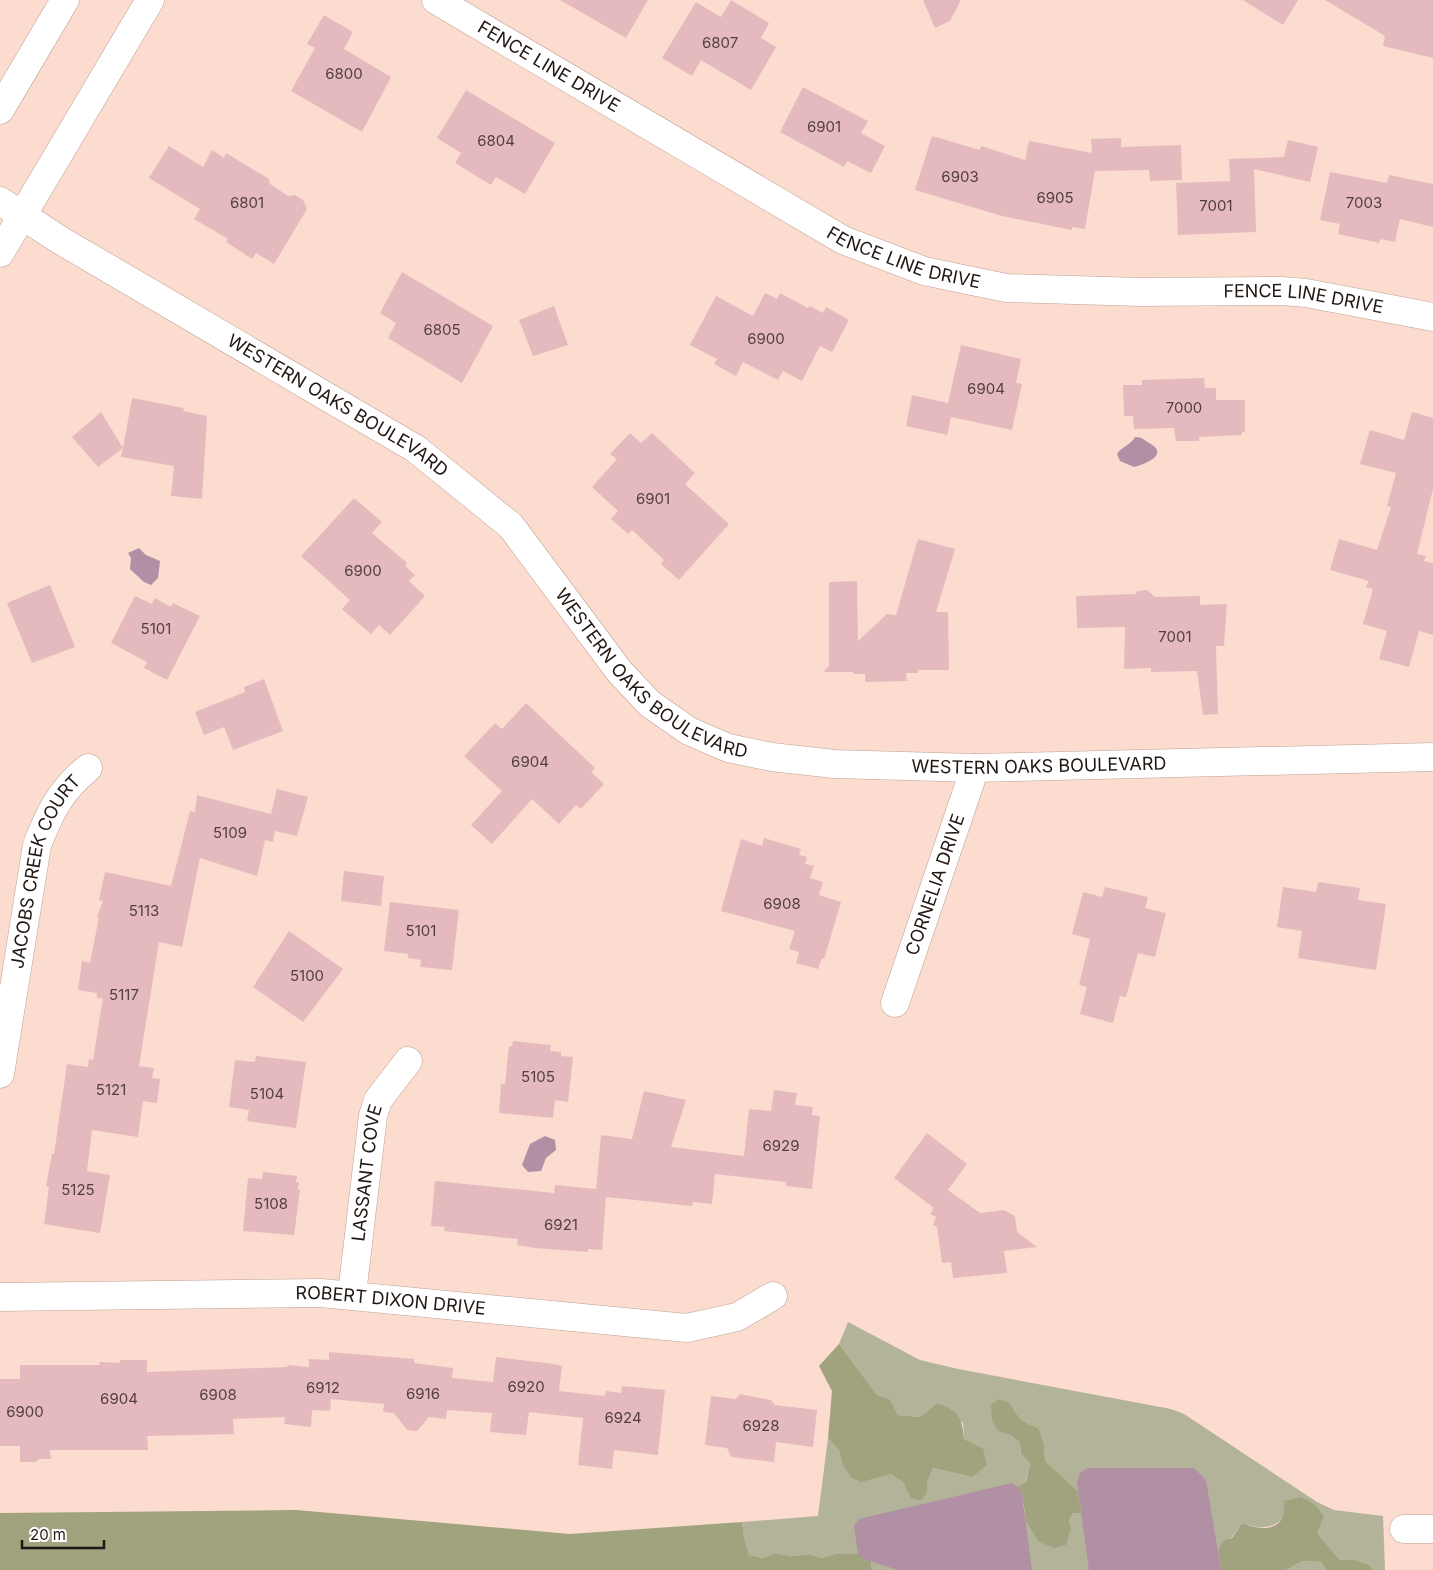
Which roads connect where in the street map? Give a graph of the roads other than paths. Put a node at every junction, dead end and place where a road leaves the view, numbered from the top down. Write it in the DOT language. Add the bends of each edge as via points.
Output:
graph roads {
  1 [pos="65,0"];
  2 [pos="150,0"];
  3 [pos="436,0"];
  4 [pos="0,110"];
  5 [pos="11,207"];
  6 [pos="0,253"];
  7 [pos="1433,317"];
  8 [pos="1433,757"];
  9 [pos="88,768"];
  10 [pos="974,768"];
  11 [pos="895,1003"];
  12 [pos="408,1062"];
  13 [pos="0,1074"];
  14 [pos="352,1294"];
  15 [pos="774,1296"];
  16 [pos="0,1297"];
  17 [pos="1404,1529"];
  18 [pos="1433,1529"];
  1 -- 4 [label="street"];
  2 -- 5 [label="street"];
  3 -- 7 [label="street, FENCE LINE DRIVE" via="843,240 924,271 1006,288 1306,293"];
  5 -- 6 [label="street"];
  5 -- 10 [label="street, WESTERN OAKS BOULEVARD" via="60,240 416,449 455,479 512,526 619,670 650,704 689,731 728,748 772,757 834,764"];
  8 -- 10 [label="street, WESTERN OAKS BOULEVARD"];
  9 -- 13 [label="street, JACOBS CREEK COURT" via="70,783 51,810 37,845"];
  10 -- 11 [label="street, CORNELIA DRIVE"];
  12 -- 14 [label="street, LASSANT COVE" via="378,1100 373,1116"];
  14 -- 15 [label="street, ROBERT DIXON DRIVE" via="687,1328 737,1317"];
  14 -- 16 [label="street, ROBERT DIXON DRIVE" via="251,1292"];
  17 -- 18 [label="street"];
}
